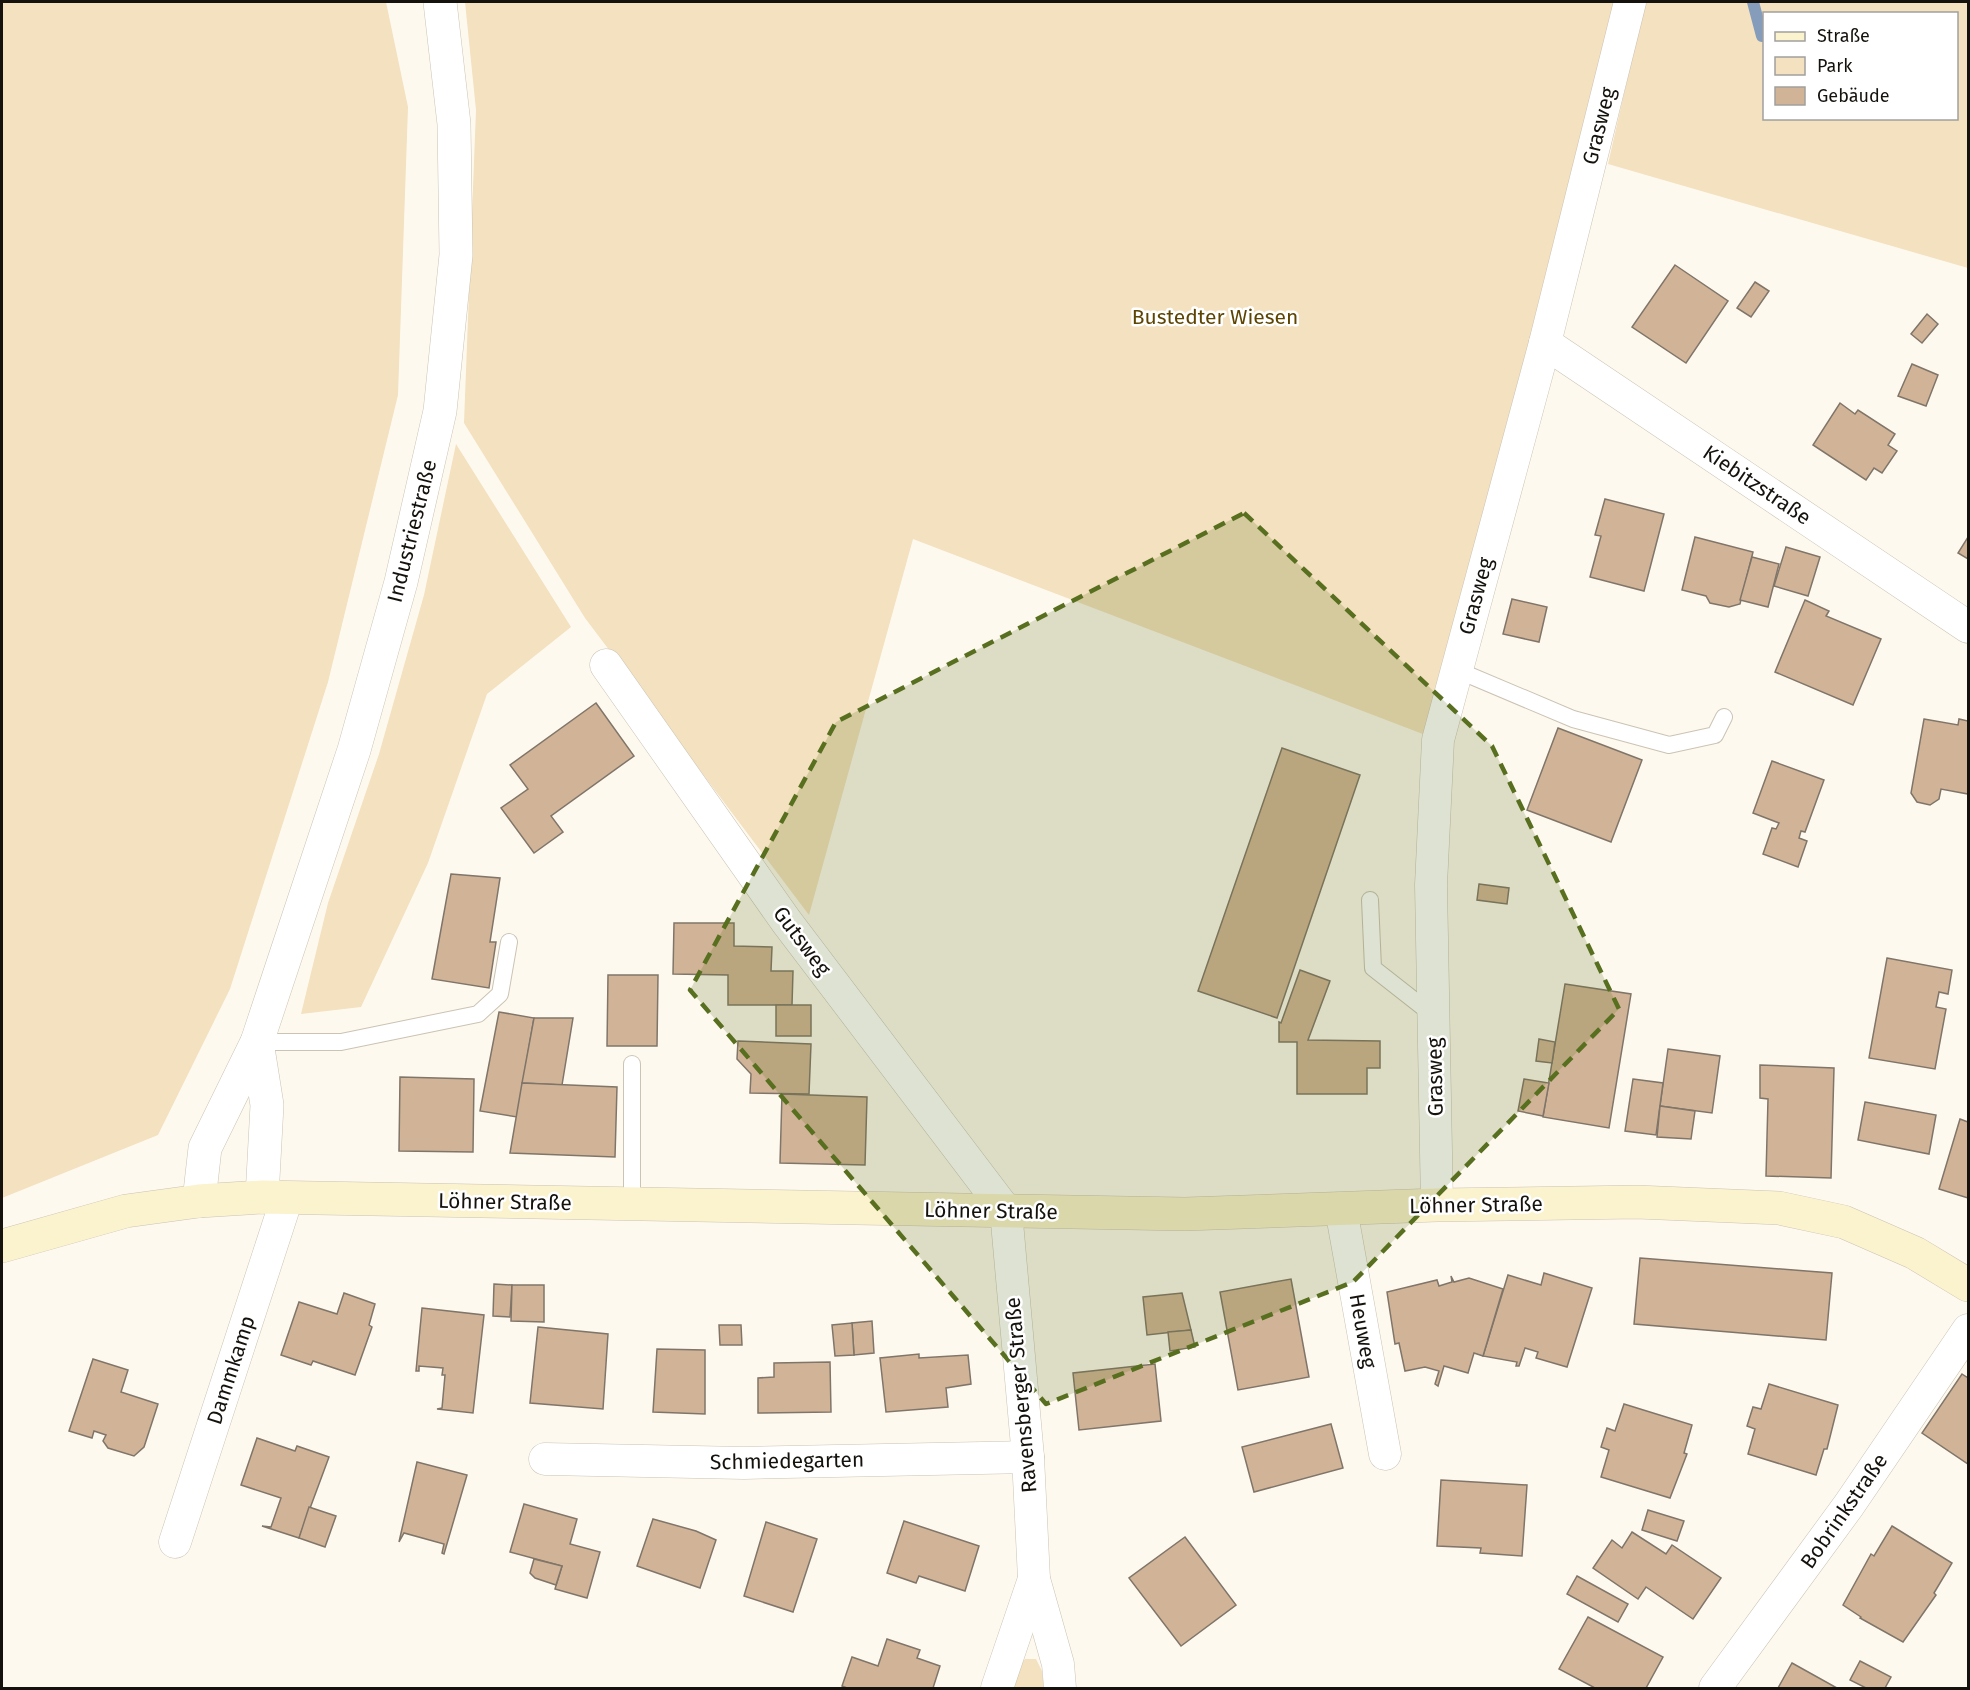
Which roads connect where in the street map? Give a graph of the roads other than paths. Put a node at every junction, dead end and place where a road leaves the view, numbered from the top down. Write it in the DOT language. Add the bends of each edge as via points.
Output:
graph roads {
  1 [pos="440,2"];
  2 [pos="1630,2"];
  3 [pos="1545,343"];
  4 [pos="1968,627"];
  5 [pos="606,665"];
  6 [pos="1456,670"];
  7 [pos="1724,717"];
  8 [pos="1370,900"];
  9 [pos="509,942"];
  10 [pos="1433,1015"];
  11 [pos="256,1042"];
  12 [pos="632,1064"];
  13 [pos="274,1197"];
  14 [pos="199,1201"];
  15 [pos="632,1204"];
  16 [pos="1437,1205"];
  17 [pos="1341,1209"];
  18 [pos="1005,1211"];
  19 [pos="2,1246"];
  20 [pos="1968,1285"];
  21 [pos="1968,1330"];
  22 [pos="1385,1454"];
  23 [pos="1028,1457"];
  24 [pos="545,1459"];
  25 [pos="175,1542"];
  26 [pos="1034,1580"];
  27 [pos="996,1689"];
  28 [pos="1060,1689"];
  29 [pos="1715,1689"];
  1 -- 11 [label="street, Industriestraße" via="454,124 456,255 441,411 401,582 354,750"];
  2 -- 3 [label="street, Grasweg"];
  3 -- 4 [label="street, Kiebitzstraße"];
  3 -- 6 [label="street, Grasweg"];
  5 -- 18 [label="street, Gutsweg" via="786,921"];
  6 -- 7 [label="lane" via="1573,719 1669,745 1715,735"];
  6 -- 10 [label="street, Grasweg" via="1438,740 1431,885"];
  8 -- 10 [label="lane" via="1373,968"];
  9 -- 11 [label="lane" via="500,994 478,1014 341,1042"];
  10 -- 16 [label="street, Grasweg"];
  11 -- 13 [label="street, Industriestraße" via="267,1106"];
  11 -- 14 [label="street, Industriestraße" via="205,1148"];
  12 -- 15 [label="lane"];
  13 -- 14 [label="main road, Löhner Straße"];
  13 -- 15 [label="main road, Löhner Straße"];
  13 -- 25 [label="street, Dammkamp"];
  14 -- 19 [label="main road, Löhner Straße" via="126,1211"];
  15 -- 18 [label="main road, Löhner Straße"];
  16 -- 17 [label="main road, Löhner Straße"];
  16 -- 20 [label="main road, Löhner Straße" via="1637,1202 1779,1208 1844,1222 1915,1253"];
  17 -- 18 [label="main road, Löhner Straße" via="1185,1214"];
  17 -- 22 [label="street, Heuweg"];
  18 -- 23 [label="street, Ravensberger Straße"];
  21 -- 29 [label="street, Bobrinkstraße" via="1849,1505"];
  23 -- 24 [label="street, Schmiedegarten" via="744,1463"];
  23 -- 26 [label="street, Ravensberger Straße"];
  26 -- 27 [label="street, Ravensberger Straße"];
  26 -- 28 [label="street, Ravensberger Straße" via="1058,1664"];
}
